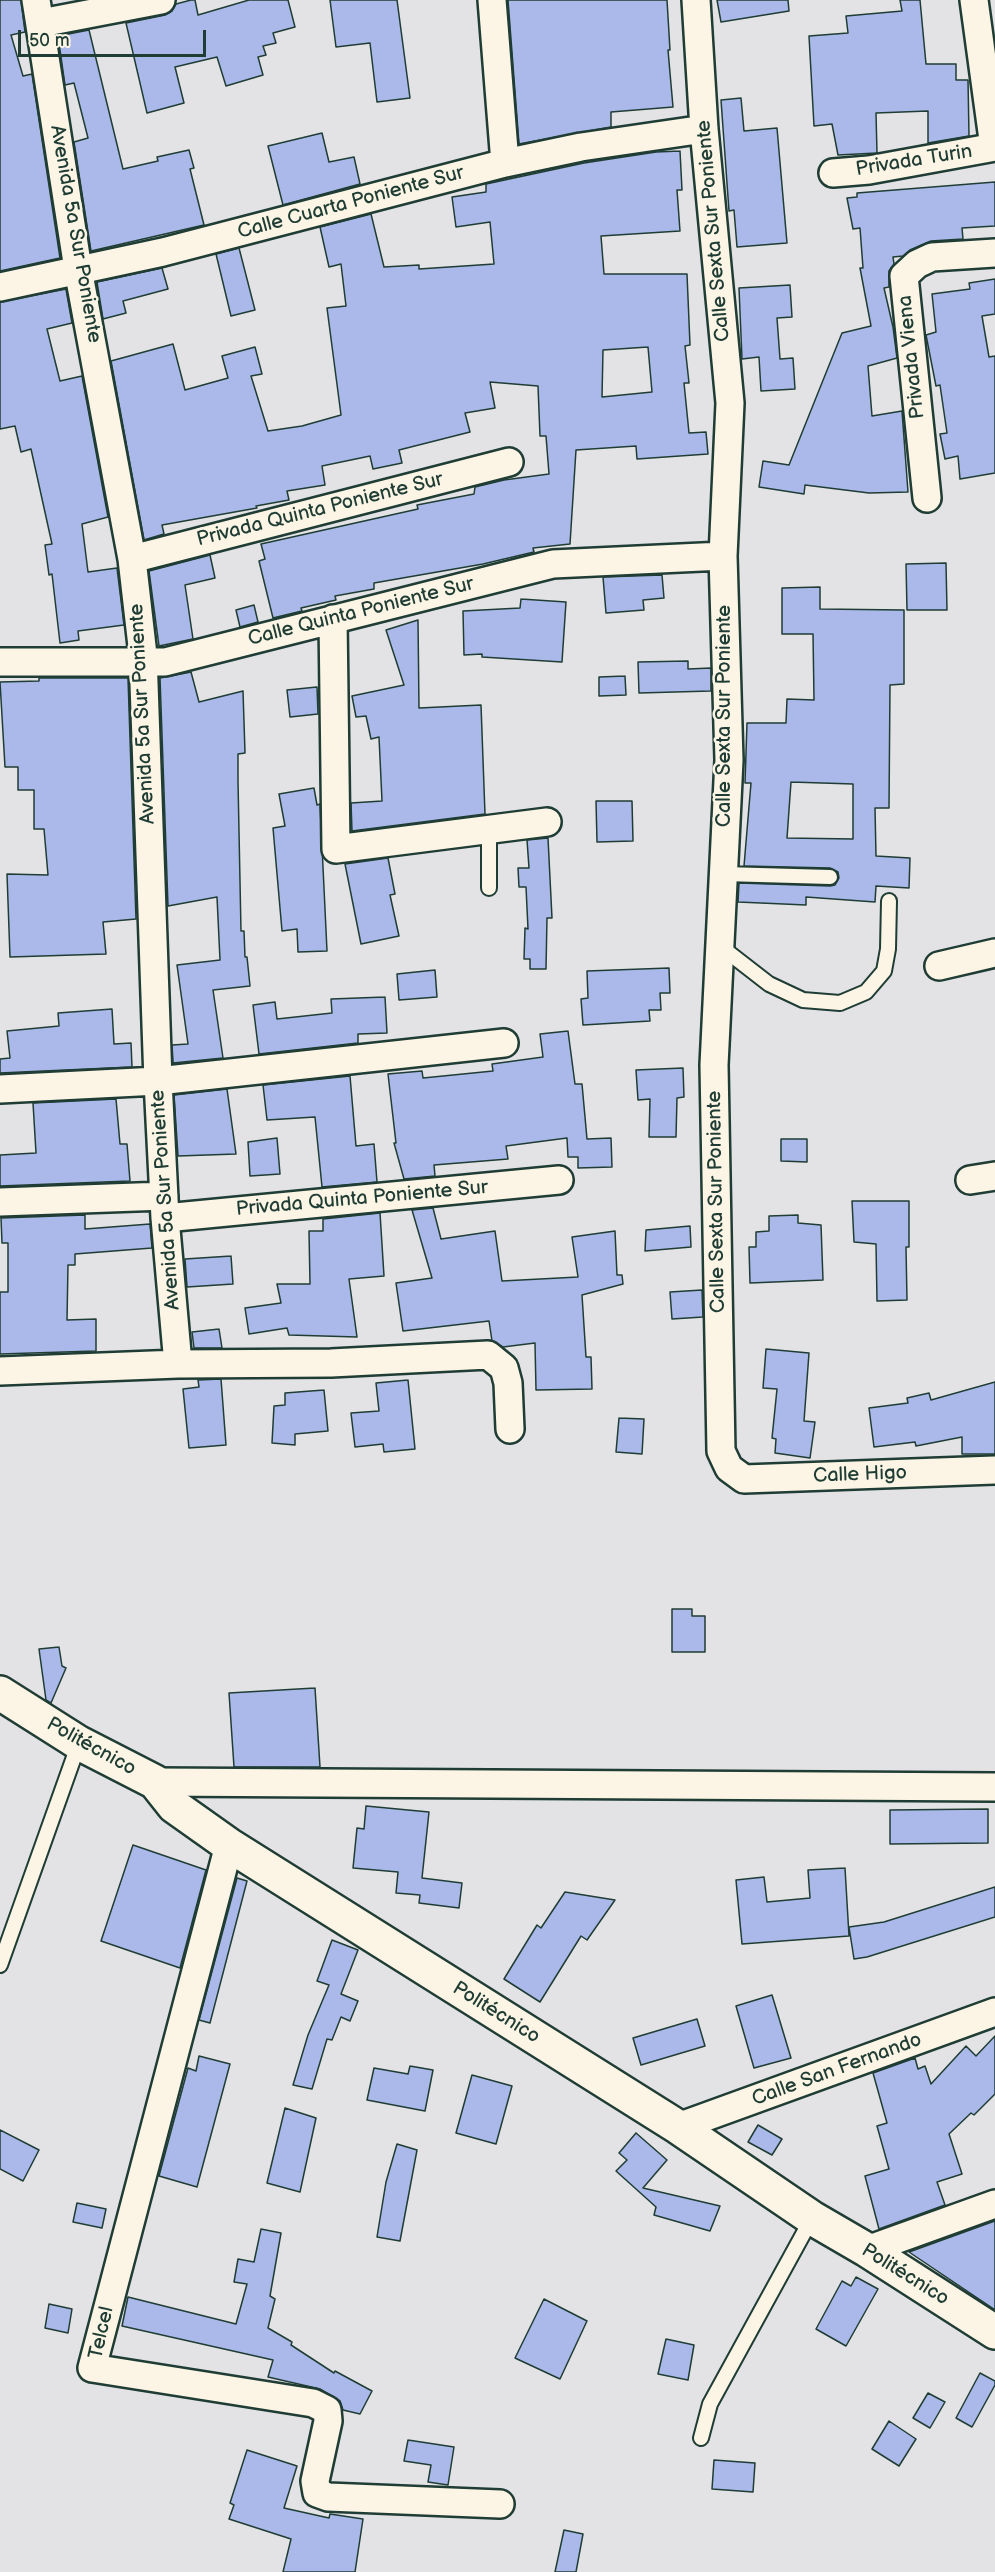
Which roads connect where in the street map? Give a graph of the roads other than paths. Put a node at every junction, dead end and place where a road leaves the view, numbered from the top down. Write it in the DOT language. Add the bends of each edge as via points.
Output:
graph roads {
  1 [pos="160,0"];
  2 [pos="492,0"];
  3 [pos="696,0"];
  4 [pos="974,0"];
  5 [pos="39,11"];
  6 [pos="987,31"];
  7 [pos="704,129"];
  8 [pos="995,147"];
  9 [pos="505,163"];
  10 [pos="834,174"];
  11 [pos="995,253"];
  12 [pos="78,269"];
  13 [pos="0,287"];
  14 [pos="509,462"];
  15 [pos="927,498"];
  16 [pos="723,556"];
  17 [pos="132,559"];
  18 [pos="333,619"];
  19 [pos="143,661"];
  20 [pos="0,662"];
  21 [pos="547,822"];
  22 [pos="489,828"];
  23 [pos="724,874"];
  24 [pos="830,877"];
  25 [pos="489,888"];
  26 [pos="890,901"];
  27 [pos="720,946"];
  28 [pos="995,953"];
  29 [pos="939,966"];
  30 [pos="504,1043"];
  31 [pos="158,1081"];
  32 [pos="0,1089"];
  33 [pos="559,1180"];
  34 [pos="0,1202"];
  35 [pos="164,1207"];
  36 [pos="178,1364"];
  37 [pos="0,1371"];
  38 [pos="510,1429"];
  39 [pos="729,1468"];
  40 [pos="995,1470"];
  41 [pos="0,1693"];
  42 [pos="79,1743"];
  43 [pos="154,1782"];
  44 [pos="995,1787"];
  45 [pos="229,1845"];
  46 [pos="0,1965"];
  47 [pos="995,2012"];
  48 [pos="678,2127"];
  49 [pos="995,2204"];
  50 [pos="812,2218"];
  51 [pos="867,2250"];
  52 [pos="995,2332"];
  53 [pos="701,2438"];
  54 [pos="500,2504"];
  1 -- 5 [label="street"];
  2 -- 9 [label="street"];
  3 -- 7 [label="street, Calle Sexta Sur Poniente"];
  4 -- 6 [label="street"];
  5 -- 12 [label="street, Avenida 5a Sur Poniente"];
  6 -- 8 [label="street"];
  7 -- 9 [label="street, Calle Cuarta Poniente Sur"];
  7 -- 16 [label="street, Calle Sexta Sur Poniente" via="730,403"];
  8 -- 10 [label="street, Privada Turin"];
  9 -- 12 [label="street, Calle Cuarta Poniente Sur" via="174,249"];
  11 -- 15 [label="street, Privada Viena" via="932,257 916,264 904,276"];
  12 -- 13 [label="street, Calle Cuarta Poniente Sur"];
  12 -- 17 [label="street, Avenida 5a Sur Poniente"];
  14 -- 17 [label="street, Privada Quinta Poniente Sur"];
  16 -- 18 [label="street, Calle Quinta Poniente Sur" via="553,564"];
  16 -- 23 [label="street, Calle Sexta Sur Poniente" via="729,760"];
  17 -- 19 [label="street, Avenida 5a Sur Poniente"];
  18 -- 19 [label="street, Calle Quinta Poniente Sur" via="165,662"];
  18 -- 22 [label="street" via="336,849"];
  19 -- 20 [label="street, Calle Quinta Poniente Sur"];
  19 -- 31 [label="street, Avenida 5a Sur Poniente"];
  21 -- 22 [label="street"];
  22 -- 25 [label="lane"];
  23 -- 24 [label="lane"];
  23 -- 27 [label="street, Calle Sexta Sur Poniente"];
  26 -- 27 [label="lane" via="884,971 866,992 840,1004 803,1000 769,984"];
  27 -- 39 [label="street, Calle Sexta Sur Poniente" via="714,1077 721,1451"];
  28 -- 29 [label="street"];
  30 -- 31 [label="street"];
  31 -- 32 [label="street"];
  31 -- 35 [label="street, Avenida 5a Sur Poniente"];
  33 -- 35 [label="street, Privada Quinta Poniente Sur"];
  34 -- 35 [label="street"];
  35 -- 36 [label="street, Avenida 5a Sur Poniente"];
  36 -- 37 [label="street"];
  36 -- 38 [label="street" via="331,1363 488,1355 504,1368"];
  39 -- 40 [label="street, Calle Higo" via="744,1479"];
  41 -- 42 [label="street, Politécnico"];
  42 -- 43 [label="street, Politécnico"];
  42 -- 46 [label="lane"];
  43 -- 44 [label="street"];
  43 -- 45 [label="street, Politécnico" via="174,1806"];
  45 -- 48 [label="street, Politécnico"];
  45 -- 54 [label="street, Telcel" via="92,2368 313,2403 327,2410 315,2481 317,2493 328,2497"];
  47 -- 48 [label="street, Calle San Fernando"];
  48 -- 50 [label="street, Politécnico"];
  49 -- 51 [label="street"];
  50 -- 51 [label="street, Politécnico"];
  50 -- 53 [label="lane" via="710,2404"];
  51 -- 52 [label="street, Politécnico"];
}
